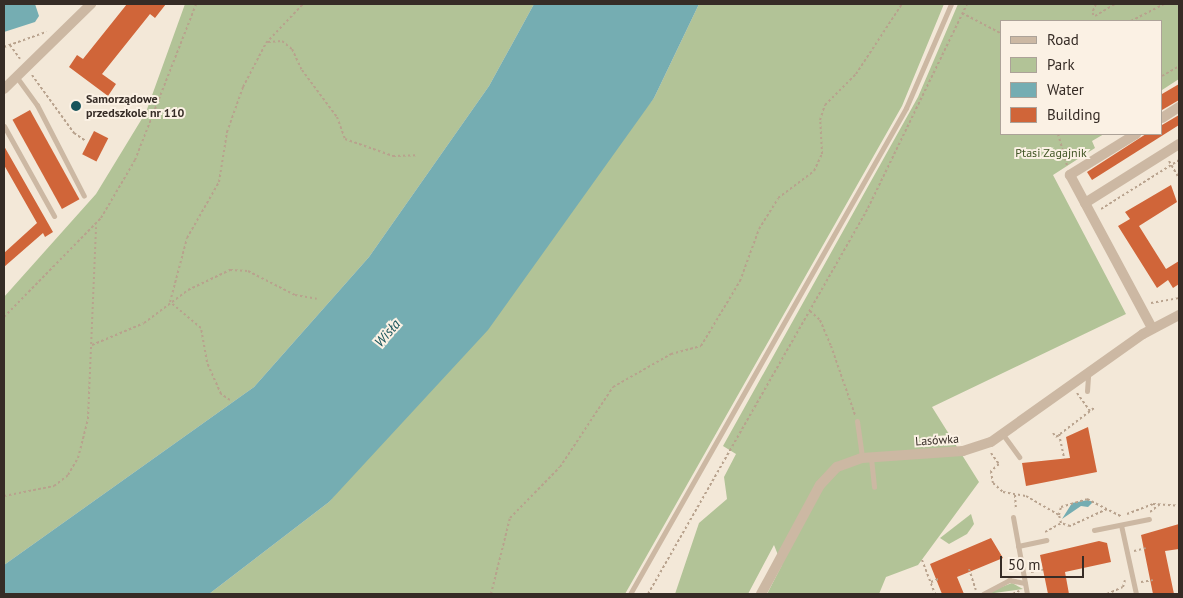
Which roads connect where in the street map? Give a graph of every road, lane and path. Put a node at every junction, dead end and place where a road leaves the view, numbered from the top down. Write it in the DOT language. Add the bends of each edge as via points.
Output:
graph roads {
  1 [pos="90,4"];
  2 [pos="196,4"];
  3 [pos="302,4"];
  4 [pos="902,4"];
  5 [pos="951,4"];
  6 [pos="967,4"];
  7 [pos="1096,4"];
  8 [pos="1115,4"];
  9 [pos="1164,4"];
  10 [pos="962,14"];
  11 [pos="1133,20"];
  12 [pos="48,31"];
  13 [pos="1000,33"];
  14 [pos="266,43"];
  15 [pos="10,45"];
  16 [pos="4,47"];
  17 [pos="1179,66"];
  18 [pos="28,70"];
  19 [pos="1163,75"];
  20 [pos="18,79"];
  21 [pos="4,90"];
  22 [pos="1179,107"];
  23 [pos="1163,117"];
  24 [pos="4,126"];
  25 [pos="1058,135"];
  26 [pos="1134,135"];
  27 [pos="86,141"];
  28 [pos="1179,144"];
  29 [pos="1164,154"];
  30 [pos="417,155"];
  31 [pos="1179,160"];
  32 [pos="1171,165"];
  33 [pos="1070,175"];
  34 [pos="1179,178"];
  35 [pos="84,196"];
  36 [pos="1085,203"];
  37 [pos="1092,214"];
  38 [pos="54,216"];
  39 [pos="96,225"];
  40 [pos="317,299"];
  41 [pos="170,302"];
  42 [pos="810,311"];
  43 [pos="1179,315"];
  44 [pos="4,317"];
  45 [pos="1152,328"];
  46 [pos="92,345"];
  47 [pos="1088,376"];
  48 [pos="1087,391"];
  49 [pos="1077,393"];
  50 [pos="230,400"];
  51 [pos="1094,408"];
  52 [pos="1090,411"];
  53 [pos="857,422"];
  54 [pos="1053,433"];
  55 [pos="1059,434"];
  56 [pos="1004,436"];
  57 [pos="991,453"];
  58 [pos="867,457"];
  59 [pos="1019,457"];
  60 [pos="1064,458"];
  61 [pos="874,487"];
  62 [pos="4,496"];
  63 [pos="1179,506"];
  64 [pos="1107,509"];
  65 [pos="1059,515"];
  66 [pos="1013,517"];
  67 [pos="1150,519"];
  68 [pos="1121,525"];
  69 [pos="1094,530"];
  70 [pos="1046,540"];
  71 [pos="1018,546"];
  72 [pos="1146,548"];
  73 [pos="1129,552"];
  74 [pos="922,560"];
  75 [pos="1129,566"];
  76 [pos="968,569"];
  77 [pos="1046,569"];
  78 [pos="1026,573"];
  79 [pos="939,579"];
  80 [pos="1153,580"];
  81 [pos="931,582"];
  82 [pos="1025,583"];
  83 [pos="1136,583"];
  84 [pos="490,594"];
  85 [pos="630,594"];
  86 [pos="648,594"];
  87 [pos="760,594"];
  88 [pos="935,594"];
  89 [pos="982,594"];
  90 [pos="1027,594"];
  91 [pos="1107,594"];
  92 [pos="1136,594"];
  1 -- 18 [label="street"];
  2 -- 39 [label="path" via="135,160"];
  3 -- 14 [label="path"];
  4 -- 84 [label="path" via="856,74 825,105 820,120 822,154 814,171 778,198 759,229 740,281 701,346 671,354 613,387 560,467 510,518"];
  5 -- 85 [label="lane" via="906,108"];
  6 -- 10 [label="path"];
  7 -- 8 [label="path" via="1092,13 1095,16"];
  9 -- 11 [label="path"];
  10 -- 13 [label="path"];
  10 -- 42 [label="path" via="868,208"];
  12 -- 15 [label="path"];
  14 -- 30 [label="path" via="282,41 292,49 302,70 337,117 345,139 393,156"];
  14 -- 41 [label="path" via="243,87 227,132 219,182 187,238"];
  15 -- 16 [label="path"];
  15 -- 18 [label="path"];
  17 -- 19 [label="path"];
  18 -- 20 [label="street"];
  18 -- 27 [label="path" via="74,133"];
  20 -- 21 [label="street"];
  20 -- 35 [label="lane" via="37,105"];
  22 -- 23 [label="street"];
  24 -- 38 [label="lane"];
  25 -- 33 [label="path"];
  26 -- 33 [label="street"];
  28 -- 29 [label="street"];
  29 -- 32 [label="path"];
  29 -- 36 [label="street"];
  31 -- 32 [label="path"];
  32 -- 34 [label="path"];
  32 -- 37 [label="path"];
  33 -- 36 [label="street"];
  36 -- 37 [label="street"];
  37 -- 45 [label="street"];
  39 -- 44 [label="path"];
  39 -- 46 [label="path"];
  40 -- 41 [label="path" via="296,295 262,276 238,270 205,280"];
  41 -- 46 [label="path" via="144,323"];
  41 -- 50 [label="path" via="201,328 207,362 221,394"];
  42 -- 53 [label="path" via="820,320"];
  42 -- 86 [label="path"];
  43 -- 45 [label="street, Lasówka"];
  45 -- 47 [label="street, Lasówka"];
  46 -- 62 [label="path" via="87,361 86,431 73,467 54,486"];
  47 -- 48 [label="lane"];
  47 -- 56 [label="street, Lasówka"];
  49 -- 52 [label="path"];
  51 -- 52 [label="path"];
  52 -- 55 [label="path"];
  53 -- 58 [label="lane"];
  54 -- 55 [label="path"];
  55 -- 60 [label="path"];
  56 -- 58 [label="street, Lasówka" via="963,451"];
  56 -- 59 [label="lane"];
  57 -- 65 [label="path" via="999,464 991,470 993,482 1003,492 1026,496"];
  58 -- 61 [label="lane"];
  58 -- 87 [label="street, Lasówka" via="836,467 820,485"];
  63 -- 64 [label="path" via="1153,504 1122,517"];
  64 -- 65 [label="path" via="1094,500 1078,500 1061,507"];
  64 -- 65 [label="path" via="1070,526 1061,523"];
  66 -- 71 [label="lane"];
  67 -- 68 [label="lane"];
  68 -- 69 [label="lane"];
  68 -- 75 [label="lane"];
  70 -- 71 [label="lane"];
  71 -- 82 [label="lane"];
  72 -- 73 [label="path"];
  74 -- 81 [label="path"];
  75 -- 91 [label="path" via="1123,587"];
  75 -- 92 [label="lane"];
  76 -- 89 [label="path"];
  77 -- 78 [label="path"];
  79 -- 81 [label="path"];
  80 -- 83 [label="path"];
  81 -- 88 [label="path"];
  82 -- 89 [label="lane" via="1009,580"];
  82 -- 90 [label="lane"];
}
